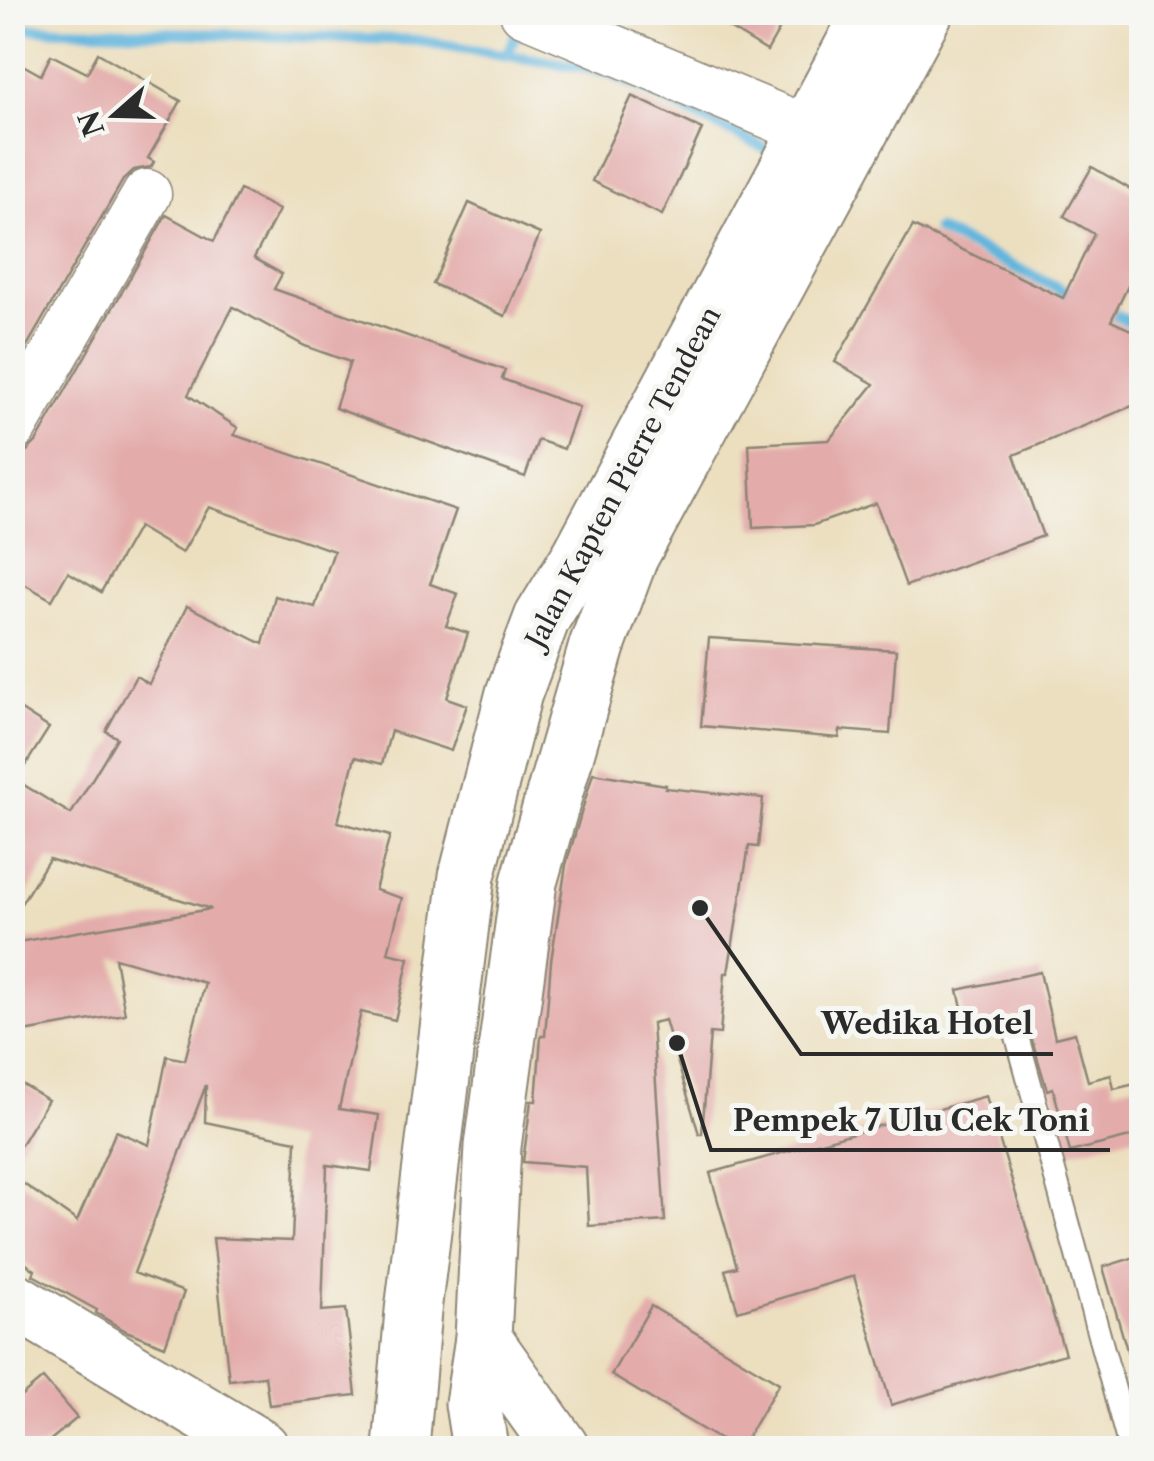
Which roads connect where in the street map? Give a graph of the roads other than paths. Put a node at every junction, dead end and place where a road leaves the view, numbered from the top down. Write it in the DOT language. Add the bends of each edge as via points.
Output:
graph roads {
  1 [pos="524,12"];
  2 [pos="870,12"];
  3 [pos="925,12"];
  4 [pos="808,130"];
  5 [pos="147,194"];
  6 [pos="12,428"];
  7 [pos="1016,1033"];
  8 [pos="12,1299"];
  9 [pos="483,1338"];
  10 [pos="262,1448"];
  11 [pos="402,1448"];
  12 [pos="480,1448"];
  13 [pos="561,1448"];
  14 [pos="1130,1448"];
  1 -- 4 [label="street"];
  2 -- 4 [label="main road, Jalan Kapten Pierre Tendean"];
  3 -- 9 [label="main road, Jalan Kapten Pierre Tendean" via="630,557 597,646 530,882 493,1146"];
  4 -- 11 [label="main road, Jalan Kapten Pierre Tendean" via="542,618 514,692 467,876 412,1311"];
  5 -- 6 [label="street"];
  7 -- 14 [label="lane"];
  8 -- 10 [label="main road"];
  9 -- 12 [label="main road, Jalan Kapten Pierre Tendean" via="473,1404"];
  9 -- 13 [label="main road"];
}
